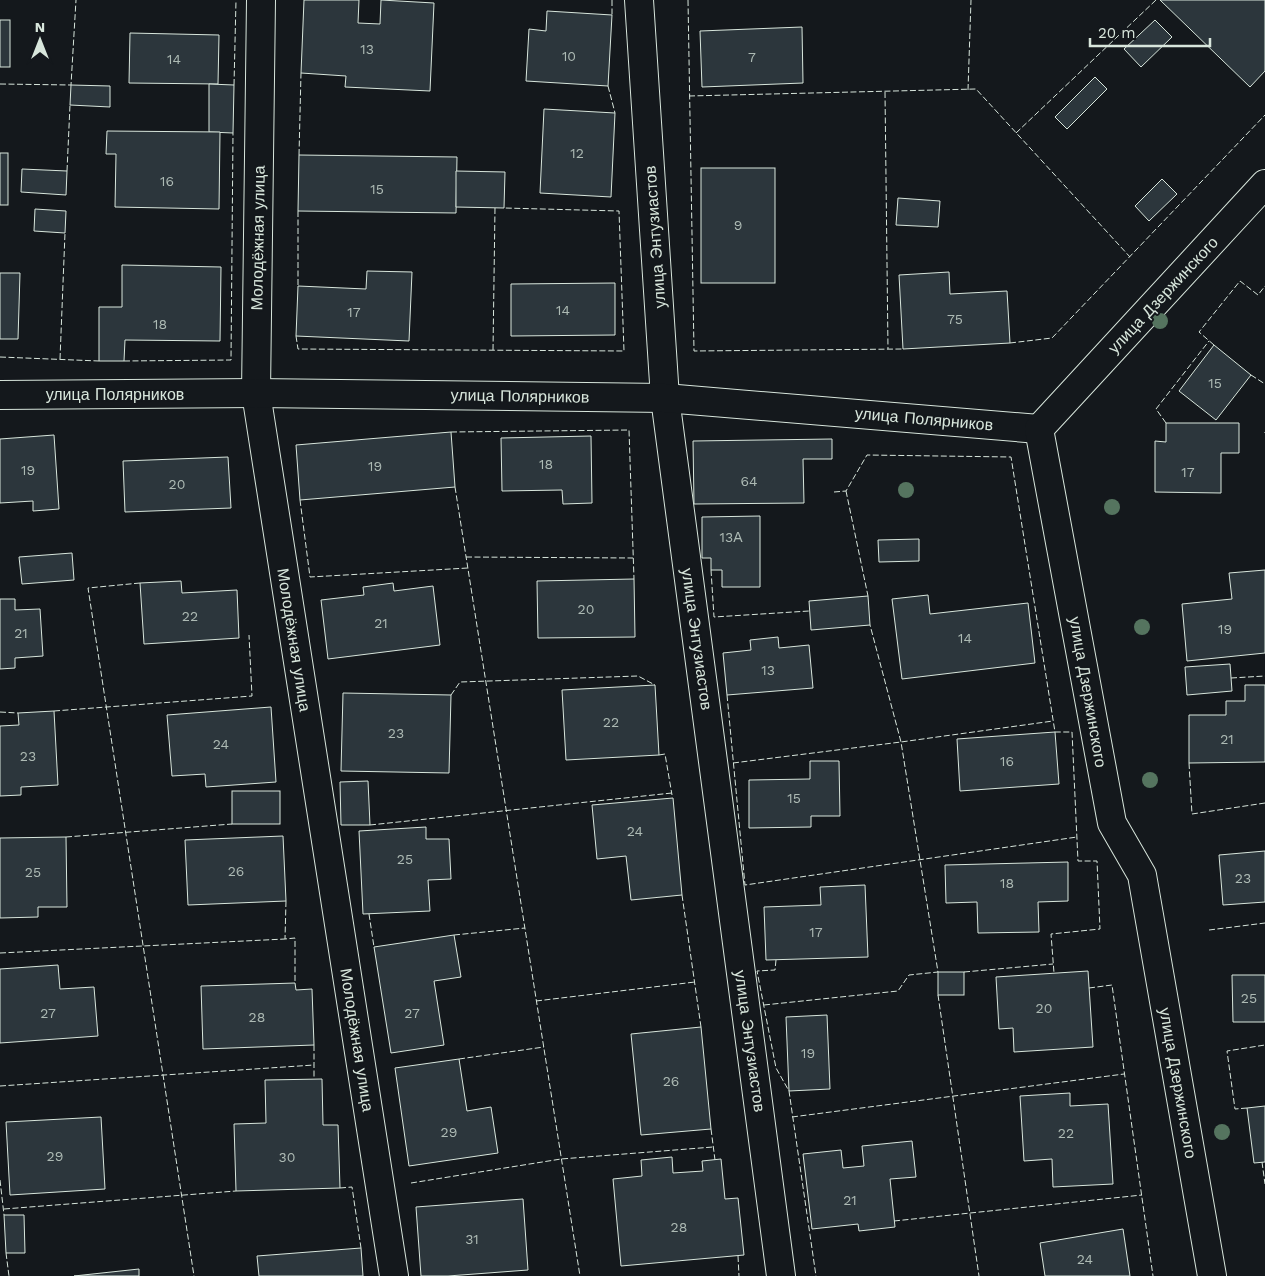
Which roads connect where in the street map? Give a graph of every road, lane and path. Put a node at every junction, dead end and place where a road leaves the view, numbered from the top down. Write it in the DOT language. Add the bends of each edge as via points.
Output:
graph roads {
  1 [pos="261,0"];
  2 [pos="639,0"];
  3 [pos="1265,184"];
  4 [pos="256,393"];
  5 [pos="0,395"];
  6 [pos="665,398"];
  7 [pos="1039,429"];
  8 [pos="394,1276"];
  9 [pos="781,1276"];
  10 [pos="1212,1276"];
  1 -- 4 [label="street, Молодёжная улица"];
  2 -- 6 [label="street, улица Энтузиастов"];
  3 -- 7 [label="street, улица Дзержинского"];
  4 -- 5 [label="street, улица Полярников"];
  4 -- 6 [label="street, улица Полярников"];
  4 -- 8 [label="street, Молодёжная улица"];
  6 -- 7 [label="street, улица Полярников"];
  6 -- 9 [label="street, улица Энтузиастов"];
  7 -- 10 [label="street, улица Дзержинского" via="1112,823 1142,875"];
}
